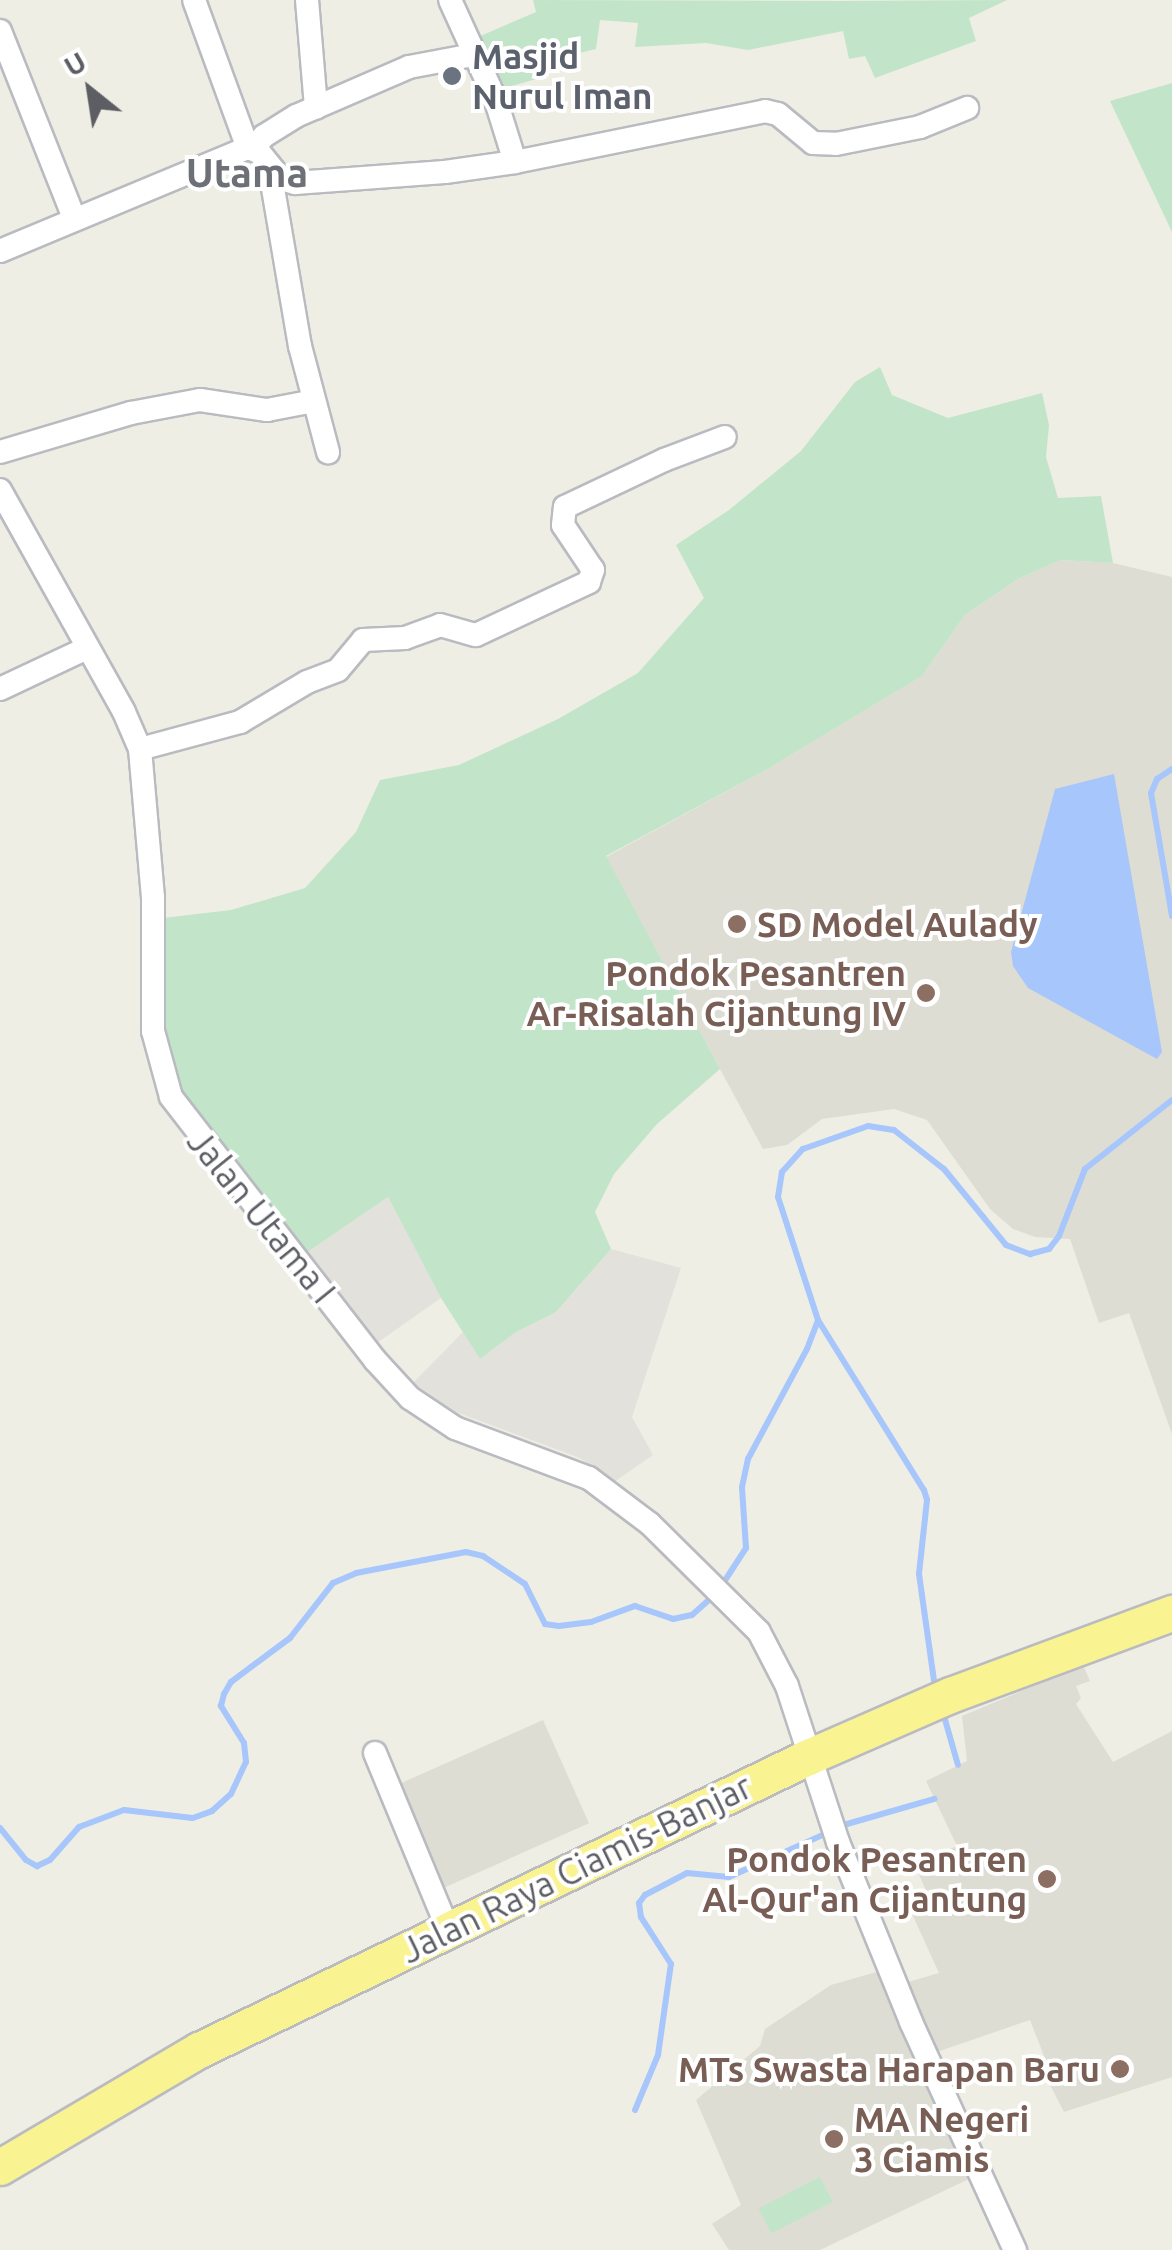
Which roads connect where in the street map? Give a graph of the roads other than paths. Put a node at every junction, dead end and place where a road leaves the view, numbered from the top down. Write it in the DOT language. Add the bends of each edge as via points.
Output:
graph roads {
  1 [pos="194,0"];
  2 [pos="307,0"];
  3 [pos="450,0"];
  4 [pos="0,31"];
  5 [pos="473,55"];
  6 [pos="316,108"];
  7 [pos="967,108"];
  8 [pos="257,154"];
  9 [pos="515,162"];
  10 [pos="74,218"];
  11 [pos="0,251"];
  12 [pos="314,401"];
  13 [pos="725,437"];
  14 [pos="0,452"];
  15 [pos="328,452"];
  16 [pos="0,490"];
  17 [pos="87,648"];
  18 [pos="0,690"];
  19 [pos="140,749"];
  20 [pos="1172,1613"];
  21 [pos="376,1753"];
  22 [pos="808,1758"];
  23 [pos="448,1929"];
  24 [pos="0,2167"];
  25 [pos="1014,2250"];
  1 -- 8 [label="street"];
  2 -- 6 [label="street"];
  3 -- 5 [label="street"];
  4 -- 10 [label="street"];
  5 -- 6 [label="street" via="420,63"];
  5 -- 9 [label="street"];
  6 -- 8 [label="street" via="264,136"];
  7 -- 9 [label="street" via="905,131 827,144 813,143 765,111"];
  8 -- 9 [label="street" via="280,179 295,183"];
  8 -- 10 [label="street"];
  8 -- 12 [label="street"];
  10 -- 11 [label="street"];
  12 -- 14 [label="street" via="268,410 200,400"];
  12 -- 15 [label="street"];
  13 -- 19 [label="street" via="565,507 563,525 593,570 588,582 476,635 440,625 405,638 363,640 338,670 240,722"];
  16 -- 17 [label="street, Jalan Utama I"];
  17 -- 18 [label="street"];
  17 -- 19 [label="street, Jalan Utama I"];
  19 -- 22 [label="street, Jalan Utama I" via="154,896 153,1031 162,1078 183,1118 410,1398 456,1428 589,1478 650,1524 734,1604 776,1661"];
  20 -- 22 [label="highway, Jalan Raya Ciamis-Banjar" via="940,1699"];
  21 -- 23 [label="street"];
  22 -- 23 [label="highway, Jalan Raya Ciamis-Banjar"];
  22 -- 25 [label="street, Jalan Utama I" via="911,2022"];
  23 -- 24 [label="highway, Jalan Raya Ciamis-Banjar" via="199,2050"];
}
